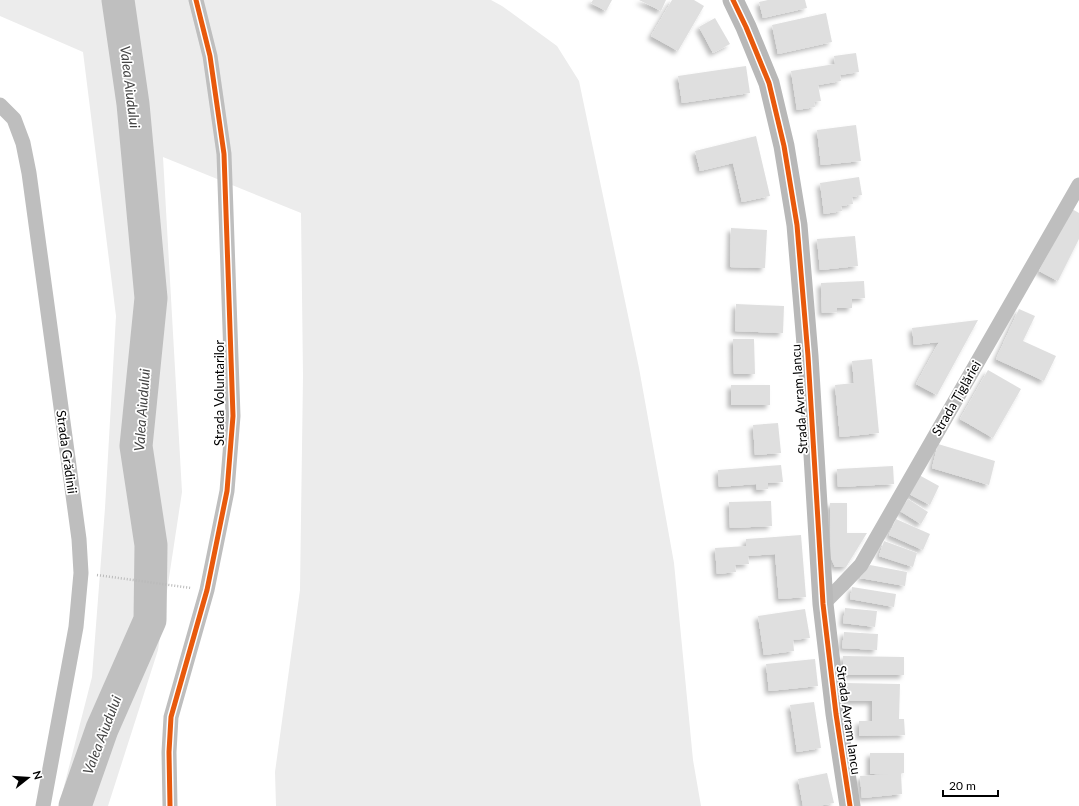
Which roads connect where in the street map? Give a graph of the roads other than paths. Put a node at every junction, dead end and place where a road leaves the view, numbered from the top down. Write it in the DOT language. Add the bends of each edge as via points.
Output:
graph roads {
  1 [pos="196,0"];
  2 [pos="733,0"];
  3 [pos="0,105"];
  4 [pos="1079,185"];
  5 [pos="823,604"];
  6 [pos="43,806"];
  7 [pos="170,806"];
  8 [pos="850,806"];
  1 -- 7 [label="street, Strada Voluntarilor" via="210,56 224,154 233,416 227,491 207,590 171,717"];
  2 -- 5 [label="main road, Strada Avram Iancu" via="769,82 784,146 797,225 808,356"];
  3 -- 6 [label="street, Strada Grădinii" via="14,119 24,144 79,539 81,573 76,627"];
  4 -- 5 [label="street, Strada Țiglăriei" via="861,565"];
  5 -- 8 [label="main road, Strada Avram Iancu"];
}
